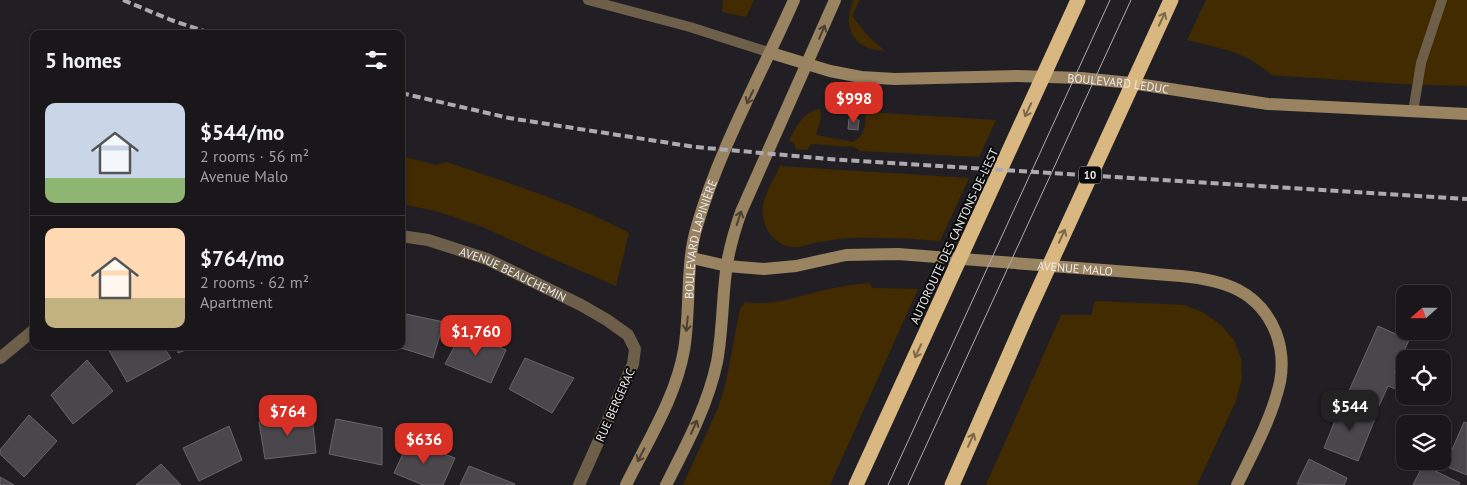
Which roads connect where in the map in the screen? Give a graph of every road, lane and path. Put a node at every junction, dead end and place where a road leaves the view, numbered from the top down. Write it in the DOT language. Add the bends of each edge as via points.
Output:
graph roads {
  1 [pos="588,0"];
  2 [pos="794,0"];
  3 [pos="836,0"];
  4 [pos="1078,0"];
  5 [pos="1171,0"];
  6 [pos="1442,0"];
  7 [pos="771,53"];
  8 [pos="807,65"];
  9 [pos="1413,112"];
  10 [pos="1467,114"];
  11 [pos="405,237"];
  12 [pos="692,258"];
  13 [pos="727,266"];
  14 [pos="619,328"];
  15 [pos="30,333"];
  16 [pos="0,358"];
  17 [pos="578,485"];
  18 [pos="626,485"];
  19 [pos="666,485"];
  20 [pos="856,485"];
  21 [pos="952,485"];
  22 [pos="1238,485"];
  1 -- 7 [label="lane"];
  2 -- 7 [label="street, BOULEVARD LAPINIÈRE"];
  8 -- 3 [label="street, one-way"];
  4 -- 20 [label="highway, AUTOROUTE DES CANTONS-DE-L'EST, one-way"];
  21 -- 5 [label="highway, 10, one-way"];
  6 -- 9 [label="lane" via="1421,63"];
  7 -- 8 [label="street, BOULEVARD LEDUC"];
  7 -- 12 [label="street, BOULEVARD LAPINIÈRE, one-way" via="713,179 696,228"];
  8 -- 9 [label="street, BOULEVARD LEDUC" via="861,78 1081,78 1268,104"];
  13 -- 8 [label="street, one-way" via="749,191"];
  9 -- 10 [label="street, BOULEVARD LEDUC"];
  11 -- 14 [label="street, AVENUE BEAUCHEMIN" via="428,240 487,260"];
  12 -- 13 [label="street, AVENUE MALO"];
  12 -- 18 [label="street, BOULEVARD LAPINIÈRE, one-way" via="688,318 680,365 664,409"];
  19 -- 13 [label="street, one-way" via="695,425 717,362"];
  13 -- 22 [label="street, AVENUE MALO" via="764,269 846,255 898,254 1181,276 1225,284 1242,292 1263,309 1277,337 1282,360 1273,406"];
  14 -- 17 [label="street, RUE BERGERAC" via="628,335 635,349 633,364"];
  15 -- 16 [label="street"];
}
